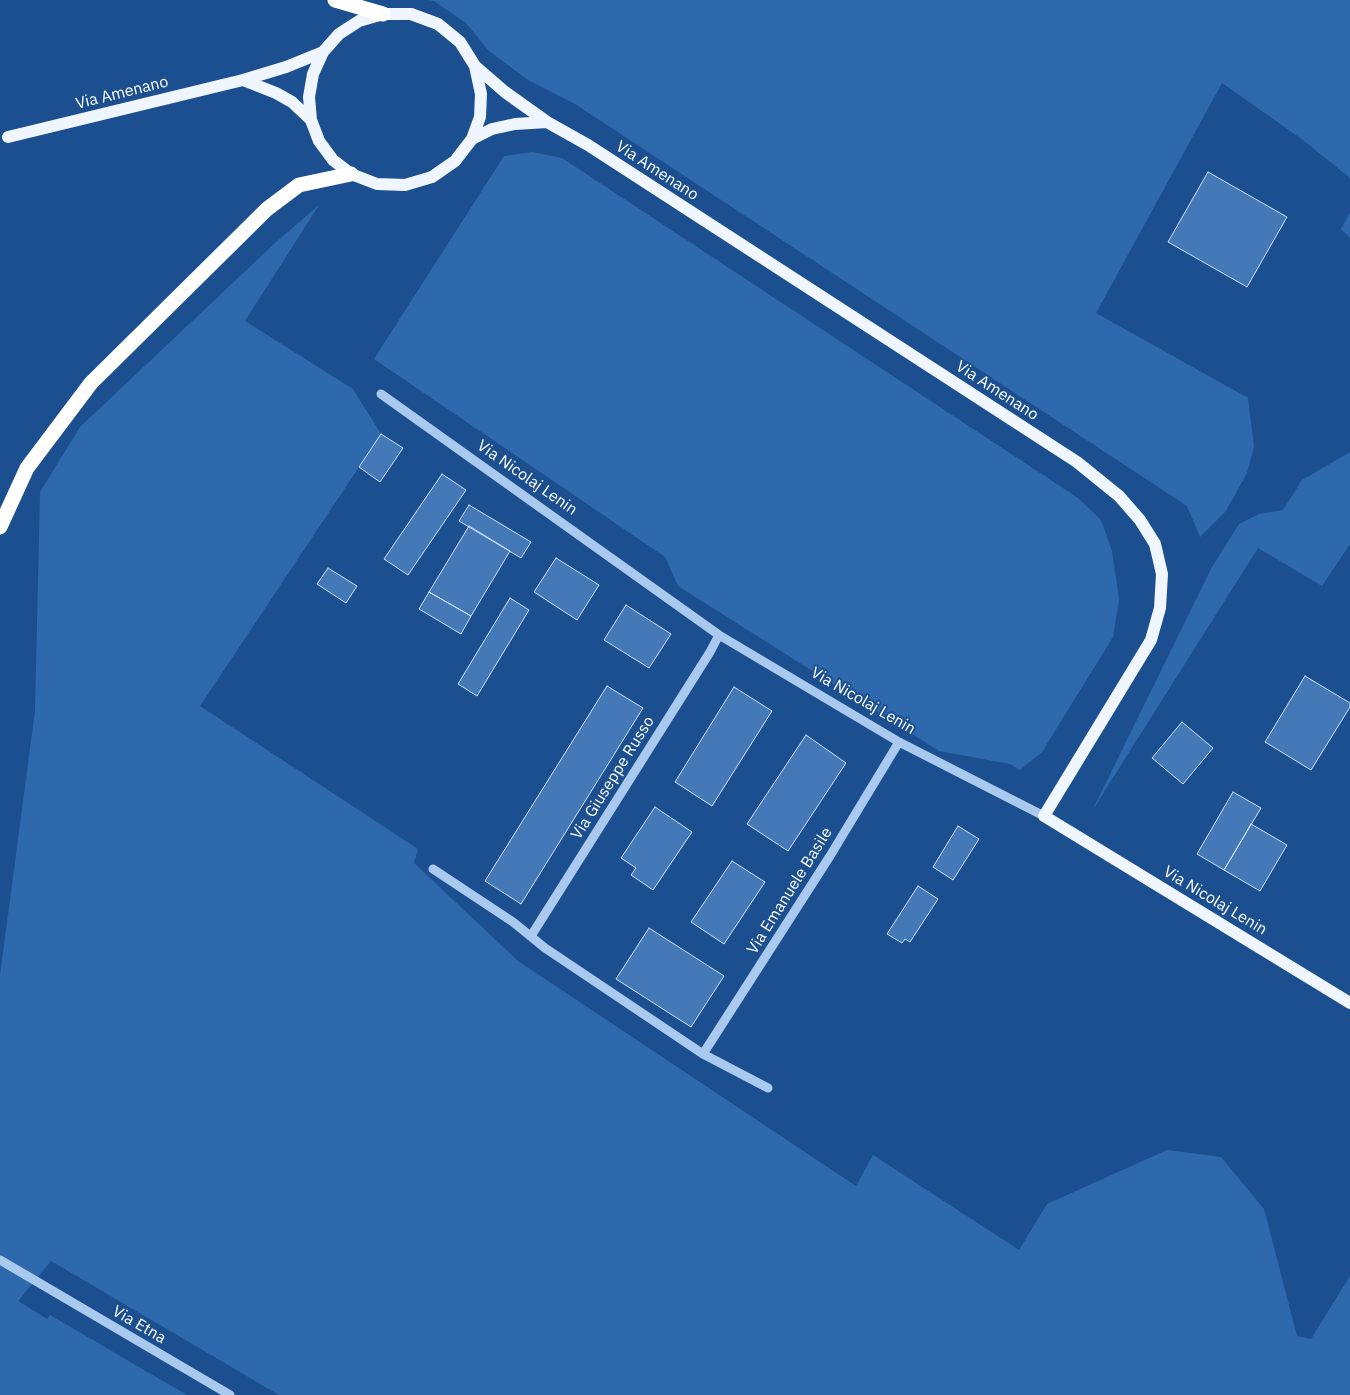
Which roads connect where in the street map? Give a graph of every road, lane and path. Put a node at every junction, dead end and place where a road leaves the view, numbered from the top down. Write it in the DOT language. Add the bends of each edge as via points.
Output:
graph roads {
  1 [pos="335,0"];
  2 [pos="383,14"];
  3 [pos="323,52"];
  4 [pos="475,66"];
  5 [pos="243,80"];
  6 [pos="311,120"];
  7 [pos="547,122"];
  8 [pos="8,137"];
  9 [pos="472,138"];
  10 [pos="351,174"];
  11 [pos="381,394"];
  12 [pos="0,527"];
  13 [pos="719,635"];
  14 [pos="899,742"];
  15 [pos="1044,816"];
  16 [pos="433,869"];
  17 [pos="531,936"];
  18 [pos="1350,1003"];
  19 [pos="703,1054"];
  20 [pos="768,1088"];
  21 [pos="0,1260"];
  22 [pos="230,1395"];
  1 -- 2 [label="highway"];
  2 -- 3 [label="main road" via="359,20 339,34"];
  2 -- 4 [label="main road" via="411,14 438,24 460,42"];
  3 -- 5 [label="main road, Via Amenano"];
  3 -- 6 [label="main road" via="313,74 309,97"];
  4 -- 7 [label="main road, Via Amenano"];
  4 -- 9 [label="main road" via="482,94 480,117"];
  5 -- 6 [label="main road" via="292,102"];
  5 -- 8 [label="main road, Via Amenano"];
  6 -- 10 [label="main road" via="319,141 333,160"];
  7 -- 9 [label="main road" via="515,124"];
  7 -- 15 [label="main road, Via Amenano" via="1077,462 1119,496 1140,520 1155,544 1162,574 1160,608 1151,640"];
  9 -- 10 [label="main road" via="455,161 432,177 405,185 377,184"];
  10 -- 12 [label="highway" via="300,185 267,209 91,383 27,468"];
  11 -- 13 [label="street, Via Nicolaj Lenin"];
  13 -- 14 [label="street, Via Nicolaj Lenin"];
  13 -- 17 [label="street, Via Giuseppe Russo"];
  14 -- 15 [label="street, Via Nicolaj Lenin"];
  14 -- 19 [label="street, Via Emanuele Basile"];
  15 -- 18 [label="main road, Via Nicolaj Lenin"];
  16 -- 17 [label="street"];
  17 -- 19 [label="street"];
  19 -- 20 [label="street"];
  21 -- 22 [label="street, Via Etna"];
}
